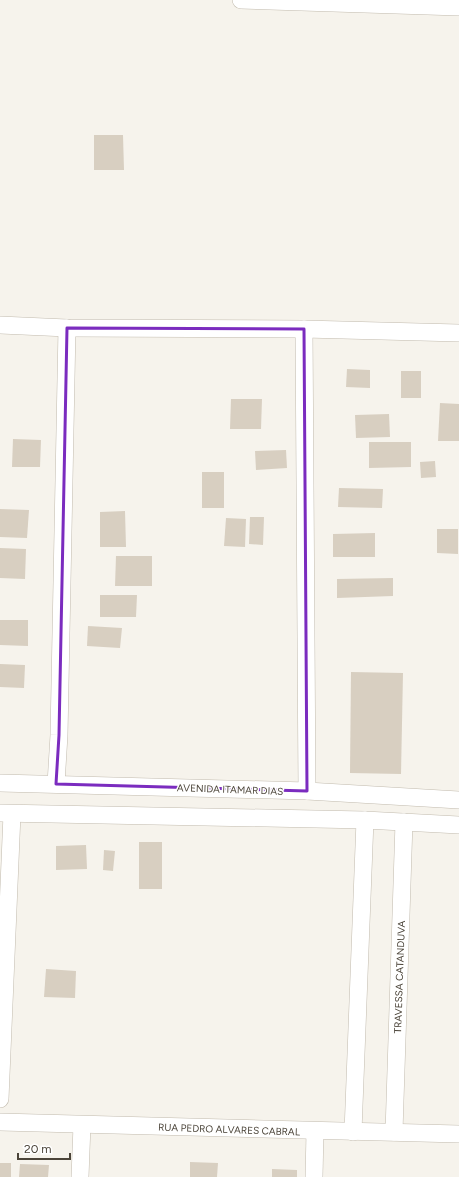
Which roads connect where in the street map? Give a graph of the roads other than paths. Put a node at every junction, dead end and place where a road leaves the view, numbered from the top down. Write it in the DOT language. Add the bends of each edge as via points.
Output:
graph roads {
  1 [pos="242,0"];
  2 [pos="346,2"];
  3 [pos="459,6"];
  4 [pos="0,326"];
  5 [pos="67,328"];
  6 [pos="304,329"];
  7 [pos="459,332"];
  8 [pos="0,783"];
  9 [pos="56,784"];
  10 [pos="307,791"];
  11 [pos="459,800"];
  12 [pos="6,814"];
  13 [pos="365,820"];
  14 [pos="404,822"];
  15 [pos="459,825"];
  16 [pos="0,1099"];
  17 [pos="0,1122"];
  18 [pos="82,1124"];
  19 [pos="315,1132"];
  20 [pos="353,1132"];
  21 [pos="394,1132"];
  22 [pos="459,1134"];
  23 [pos="80,1177"];
  24 [pos="314,1177"];
  1 -- 2 [label="street"];
  2 -- 3 [label="street"];
  4 -- 5 [label="street"];
  5 -- 6 [label="street"];
  5 -- 9 [label="street" via="60,735"];
  6 -- 7 [label="street"];
  6 -- 10 [label="street"];
  8 -- 9 [label="street, AVENIDA ITAMAR DIAS"];
  9 -- 10 [label="street, AVENIDA ITAMAR DIAS"];
  10 -- 11 [label="street, AVENIDA ITAMAR DIAS"];
  12 -- 13 [label="street"];
  12 -- 16 [label="street"];
  13 -- 14 [label="street"];
  13 -- 20 [label="street"];
  14 -- 15 [label="street"];
  14 -- 21 [label="street, TRAVESSA CATANDUVA"];
  17 -- 18 [label="street, RUA PEDRO ALVARES CABRAL"];
  18 -- 19 [label="street, RUA PEDRO ALVARES CABRAL"];
  18 -- 23 [label="street"];
  19 -- 20 [label="street, RUA PEDRO ALVARES CABRAL"];
  19 -- 24 [label="street"];
  20 -- 21 [label="street, RUA PEDRO ALVARES CABRAL"];
  21 -- 22 [label="street, RUA PEDRO ALVARES CABRAL"];
}
